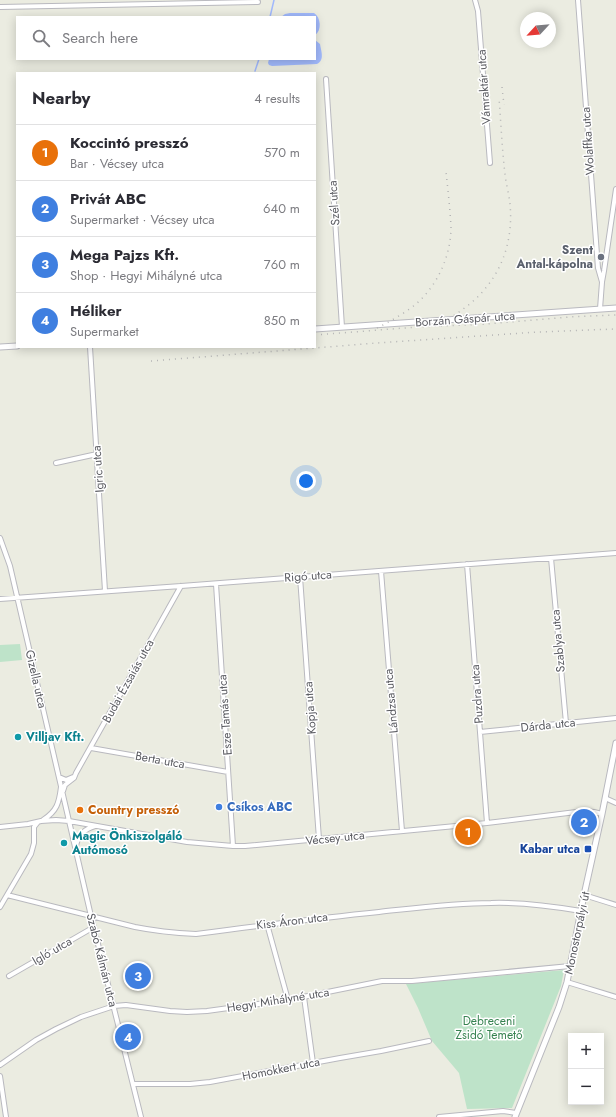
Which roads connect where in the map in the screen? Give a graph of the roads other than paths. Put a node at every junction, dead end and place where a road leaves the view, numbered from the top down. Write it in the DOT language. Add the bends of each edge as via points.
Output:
graph roads {
  1 [pos="475,0"];
  2 [pos="479,0"];
  3 [pos="578,0"];
  4 [pos="258,2"];
  5 [pos="0,7"];
  6 [pos="478,11"];
  7 [pos="326,79"];
  8 [pos="490,163"];
  9 [pos="616,189"];
  10 [pos="602,282"];
  11 [pos="616,308"];
  12 [pos="600,309"];
  13 [pos="342,327"];
  14 [pos="316,329"];
  15 [pos="16,346"];
  16 [pos="0,347"];
  17 [pos="90,348"];
  18 [pos="97,454"];
  19 [pos="56,463"];
  20 [pos="0,538"];
  21 [pos="616,553"];
  22 [pos="551,558"];
  23 [pos="467,564"];
  24 [pos="381,571"];
  25 [pos="300,577"];
  26 [pos="216,584"];
  27 [pos="181,586"];
  28 [pos="105,591"];
  29 [pos="17,597"];
  30 [pos="0,599"];
  31 [pos="616,718"];
  32 [pos="566,723"];
  33 [pos="480,732"];
  34 [pos="616,743"];
  35 [pos="91,748"];
  36 [pos="228,772"];
  37 [pos="75,775"];
  38 [pos="59,778"];
  39 [pos="61,783"];
  40 [pos="63,791"];
  41 [pos="605,798"];
  42 [pos="616,803"];
  43 [pos="602,814"];
  44 [pos="40,821"];
  45 [pos="69,821"];
  46 [pos="488,823"];
  47 [pos="23,824"];
  48 [pos="96,826"];
  49 [pos="0,827"];
  50 [pos="402,831"];
  51 [pos="33,835"];
  52 [pos="319,839"];
  53 [pos="233,846"];
  54 [pos="76,850"];
  55 [pos="7,895"];
  56 [pos="584,895"];
  57 [pos="616,904"];
  58 [pos="0,907"];
  59 [pos="581,911"];
  60 [pos="92,916"];
  61 [pos="267,924"];
  62 [pos="94,927"];
  63 [pos="570,966"];
  64 [pos="9,976"];
  65 [pos="566,982"];
  66 [pos="304,997"];
  67 [pos="616,997"];
  68 [pos="288,1000"];
  69 [pos="114,1006"];
  70 [pos="429,1041"];
  71 [pos="313,1063"];
  72 [pos="0,1065"];
  73 [pos="0,1076"];
  74 [pos="133,1084"];
  75 [pos="516,1115"];
  76 [pos="6,1117"];
  77 [pos="135,1117"];
  78 [pos="141,1117"];
  79 [pos="440,1117"];
  1 -- 6 [label="street, Vámraktár utca"];
  2 -- 6 [label="street, Vámraktár utca"];
  3 -- 10 [label="street, Wolaffka utca" via="598,268"];
  4 -- 5 [label="street"];
  6 -- 8 [label="street, Vámraktár utca"];
  7 -- 13 [label="street, Szél utca"];
  9 -- 10 [label="street"];
  10 -- 12 [label="street"];
  11 -- 12 [label="street, Borzán Gáspár utca"];
  12 -- 13 [label="street, Borzán Gáspár utca"];
  13 -- 14 [label="street, Borzán Gáspár utca"];
  15 -- 16 [label="street"];
  17 -- 18 [label="street, Igric utca"];
  18 -- 19 [label="street"];
  18 -- 28 [label="street, Igric utca"];
  20 -- 29 [label="street, Gizella utca"];
  21 -- 22 [label="street, Rigó utca"];
  22 -- 23 [label="street, Rigó utca"];
  22 -- 32 [label="street, Szablya utca"];
  23 -- 24 [label="street, Rigó utca"];
  23 -- 33 [label="street, Puzdra utca"];
  24 -- 25 [label="street, Rigó utca"];
  24 -- 50 [label="street, Lándzsa utca"];
  25 -- 26 [label="street, Rigó utca"];
  25 -- 52 [label="street, Kopja utca"];
  26 -- 27 [label="street, Rigó utca"];
  26 -- 36 [label="street, Esze Tamás utca"];
  27 -- 28 [label="street, Rigó utca"];
  27 -- 35 [label="street, Budai Ézsaiás utca"];
  28 -- 29 [label="street, Rigó utca"];
  29 -- 30 [label="street, Rigó utca"];
  29 -- 38 [label="street, Gizella utca"];
  31 -- 32 [label="street, Dárda utca"];
  32 -- 33 [label="street, Dárda utca"];
  33 -- 46 [label="street, Puzdra utca"];
  34 -- 41 [label="street, Monostorpályi út"];
  35 -- 36 [label="street, Berta utca"];
  35 -- 37 [label="street, Budai Ézsaiás utca"];
  36 -- 53 [label="street, Esze Tamás utca"];
  37 -- 38 [label="street" via="68,780"];
  37 -- 40 [label="street, Budai Ézsaiás utca"];
  38 -- 39 [label="street, Gizella utca"];
  39 -- 40 [label="street, Gizella utca"];
  39 -- 44 [label="street" via="56,808"];
  40 -- 45 [label="street, Gizella utca"];
  41 -- 42 [label="street"];
  41 -- 43 [label="street, Monostorpályi út"];
  43 -- 46 [label="street, Vécsey utca" via="584,811"];
  43 -- 56 [label="street, Monostorpályi út"];
  44 -- 45 [label="street, Vécsey utca"];
  44 -- 47 [label="street, Vécsey utca"];
  44 -- 51 [label="street" via="34,827"];
  45 -- 48 [label="street, Vécsey utca"];
  45 -- 54 [label="street, Szabó Kálmán utca"];
  46 -- 50 [label="street, Vécsey utca"];
  47 -- 49 [label="street, Vécsey utca"];
  47 -- 51 [label="street"];
  48 -- 53 [label="street, Vécsey utca" via="186,842"];
  48 -- 54 [label="street" via="82,832"];
  50 -- 52 [label="street, Vécsey utca"];
  51 -- 55 [label="street" via="31,854"];
  52 -- 53 [label="street, Vécsey utca"];
  54 -- 60 [label="street, Szabó Kálmán utca"];
  55 -- 58 [label="street"];
  55 -- 60 [label="street, Kiss Áron utca"];
  56 -- 57 [label="street"];
  56 -- 59 [label="street, Monostorpályi út"];
  59 -- 61 [label="street, Kiss Áron utca" via="516,903 490,903 434,906"];
  59 -- 63 [label="street, Monostorpályi út"];
  60 -- 61 [label="street, Kiss Áron utca" via="142,928 196,934"];
  60 -- 62 [label="street, Szabó Kálmán utca"];
  61 -- 68 [label="street"];
  62 -- 64 [label="street, Igló utca"];
  62 -- 69 [label="street, Szabó Kálmán utca"];
  63 -- 65 [label="street, Monostorpályi út"];
  63 -- 66 [label="street, Hegyi Mihályné utca" via="412,981 382,981"];
  65 -- 67 [label="street"];
  65 -- 75 [label="street, Monostorpályi út" via="559,1007"];
  66 -- 68 [label="street, Hegyi Mihályné utca"];
  66 -- 71 [label="street"];
  68 -- 69 [label="street, Hegyi Mihályné utca" via="187,1012"];
  69 -- 72 [label="street, Hegyi Mihályné utca" via="56,1029"];
  69 -- 74 [label="street, Szabó Kálmán utca"];
  70 -- 71 [label="street, Homokkert utca"];
  71 -- 74 [label="street, Homokkert utca" via="200,1083"];
  73 -- 76 [label="street"];
  74 -- 78 [label="street, Szabó Kálmán utca"];
  75 -- 79 [label="street" via="503,1111"];
  77 -- 78 [label="street"];
}
